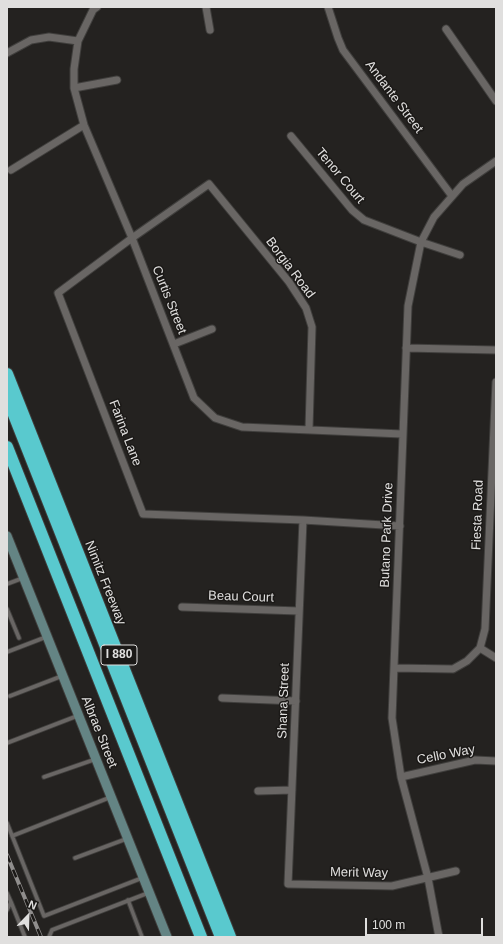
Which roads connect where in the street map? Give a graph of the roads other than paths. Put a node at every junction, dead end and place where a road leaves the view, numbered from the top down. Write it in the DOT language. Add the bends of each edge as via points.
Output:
graph roads {
  1 [pos="96,7"];
  2 [pos="206,7"];
  3 [pos="328,7"];
  4 [pos="446,29"];
  5 [pos="210,30"];
  6 [pos="78,41"];
  7 [pos="7,53"];
  8 [pos="117,80"];
  9 [pos="74,88"];
  10 [pos="496,101"];
  11 [pos="84,124"];
  12 [pos="291,136"];
  13 [pos="496,160"];
  14 [pos="11,170"];
  15 [pos="208,184"];
  16 [pos="452,196"];
  17 [pos="132,238"];
  18 [pos="421,242"];
  19 [pos="460,255"];
  20 [pos="212,329"];
  21 [pos="174,344"];
  22 [pos="406,348"];
  23 [pos="496,350"];
  24 [pos="7,374"];
  25 [pos="496,382"];
  26 [pos="7,397"];
  27 [pos="496,404"];
  28 [pos="495,421"];
  29 [pos="309,429"];
  30 [pos="402,434"];
  31 [pos="7,447"];
  32 [pos="494,485"];
  33 [pos="303,520"];
  34 [pos="400,526"];
  35 [pos="7,536"];
  36 [pos="24,578"];
  37 [pos="7,584"];
  38 [pos="182,607"];
  39 [pos="7,609"];
  40 [pos="299,611"];
  41 [pos="47,636"];
  42 [pos="19,638"];
  43 [pos="480,648"];
  44 [pos="7,652"];
  45 [pos="496,658"];
  46 [pos="394,668"];
  47 [pos="63,676"];
  48 [pos="10,696"];
  49 [pos="222,698"];
  50 [pos="296,701"];
  51 [pos="78,715"];
  52 [pos="7,743"];
  53 [pos="96,758"];
  54 [pos="496,761"];
  55 [pos="401,776"];
  56 [pos="44,777"];
  57 [pos="292,790"];
  58 [pos="258,791"];
  59 [pos="111,797"];
  60 [pos="7,823"];
  61 [pos="12,836"];
  62 [pos="128,838"];
  63 [pos="75,858"];
  64 [pos="456,871"];
  65 [pos="143,878"];
  66 [pos="428,878"];
  67 [pos="288,884"];
  68 [pos="149,892"];
  69 [pos="7,893"];
  70 [pos="128,900"];
  71 [pos="11,902"];
  72 [pos="7,910"];
  73 [pos="25,937"];
  74 [pos="49,937"];
  75 [pos="142,937"];
  76 [pos="167,937"];
  77 [pos="201,937"];
  78 [pos="221,937"];
  79 [pos="230,937"];
  80 [pos="439,937"];
  1 -- 6 [label="street, Curtis Street"];
  2 -- 5 [label="street"];
  3 -- 16 [label="street, Andante Street" via="343,50"];
  4 -- 10 [label="street"];
  6 -- 7 [label="street" via="49,37 31,40"];
  6 -- 9 [label="street, Curtis Street"];
  8 -- 9 [label="street"];
  9 -- 11 [label="street, Curtis Street"];
  11 -- 14 [label="street"];
  11 -- 17 [label="street, Curtis Street"];
  12 -- 18 [label="street, Tenor Court" via="352,210 364,220"];
  13 -- 16 [label="street, Butano Park Drive" via="463,184"];
  15 -- 17 [label="street, Farina Lane"];
  15 -- 29 [label="street, Borgia Road" via="289,282 306,308 312,327"];
  16 -- 18 [label="street, Butano Park Drive" via="434,217"];
  17 -- 21 [label="street, Curtis Street"];
  17 -- 33 [label="street, Farina Lane" via="58,293 143,514"];
  18 -- 19 [label="street, Tenor Court"];
  18 -- 22 [label="street, Butano Park Drive" via="408,306"];
  20 -- 21 [label="street"];
  21 -- 29 [label="street, Curtis Street" via="194,398 215,418 242,427"];
  22 -- 23 [label="street"];
  22 -- 30 [label="street, Butano Park Drive"];
  24 -- 79 [label="highway, Nimitz Freeway / I 880"];
  25 -- 27 [label="street, Fiesta Road"];
  26 -- 78 [label="highway, I 880"];
  27 -- 28 [label="street, Fiesta Road"];
  28 -- 32 [label="street, Fiesta Road"];
  29 -- 30 [label="street, Curtis Street"];
  30 -- 34 [label="street, Butano Park Drive"];
  31 -- 77 [label="highway, I 880"];
  32 -- 43 [label="street, Fiesta Road" via="485,629"];
  33 -- 34 [label="street, Farina Lane"];
  33 -- 40 [label="street, Shana Street"];
  34 -- 46 [label="street, Butano Park Drive"];
  35 -- 36 [label="street, Albrae Street"];
  36 -- 37 [label="lane"];
  36 -- 41 [label="street, Albrae Street"];
  38 -- 40 [label="street, Beau Court"];
  39 -- 42 [label="lane"];
  40 -- 50 [label="street, Shana Street"];
  41 -- 44 [label="lane"];
  41 -- 47 [label="street, Albrae Street"];
  43 -- 45 [label="street"];
  43 -- 46 [label="street" via="467,662 453,669"];
  46 -- 55 [label="street, Butano Park Drive" via="392,718"];
  47 -- 48 [label="lane"];
  47 -- 51 [label="street, Albrae Street"];
  49 -- 50 [label="street"];
  50 -- 57 [label="street, Shana Street"];
  51 -- 52 [label="lane"];
  51 -- 53 [label="street, Albrae Street"];
  53 -- 56 [label="lane"];
  53 -- 59 [label="street, Albrae Street"];
  54 -- 55 [label="street, Cello Way" via="475,760"];
  55 -- 66 [label="street, Butano Park Drive"];
  57 -- 58 [label="street"];
  57 -- 67 [label="street, Shana Street"];
  59 -- 61 [label="lane"];
  59 -- 62 [label="street, Albrae Street"];
  60 -- 61 [label="lane"];
  61 -- 65 [label="lane" via="44,916"];
  62 -- 63 [label="lane"];
  62 -- 65 [label="street, Albrae Street"];
  64 -- 66 [label="street, Merit Way"];
  65 -- 68 [label="street, Albrae Street"];
  66 -- 67 [label="street, Merit Way" via="392,886"];
  66 -- 80 [label="street, Butano Park Drive"];
  68 -- 70 [label="lane"];
  68 -- 76 [label="street, Albrae Street"];
  69 -- 71 [label="lane"];
  70 -- 74 [label="lane" via="52,930"];
  70 -- 75 [label="lane"];
  71 -- 72 [label="lane"];
  71 -- 73 [label="lane"];
}
